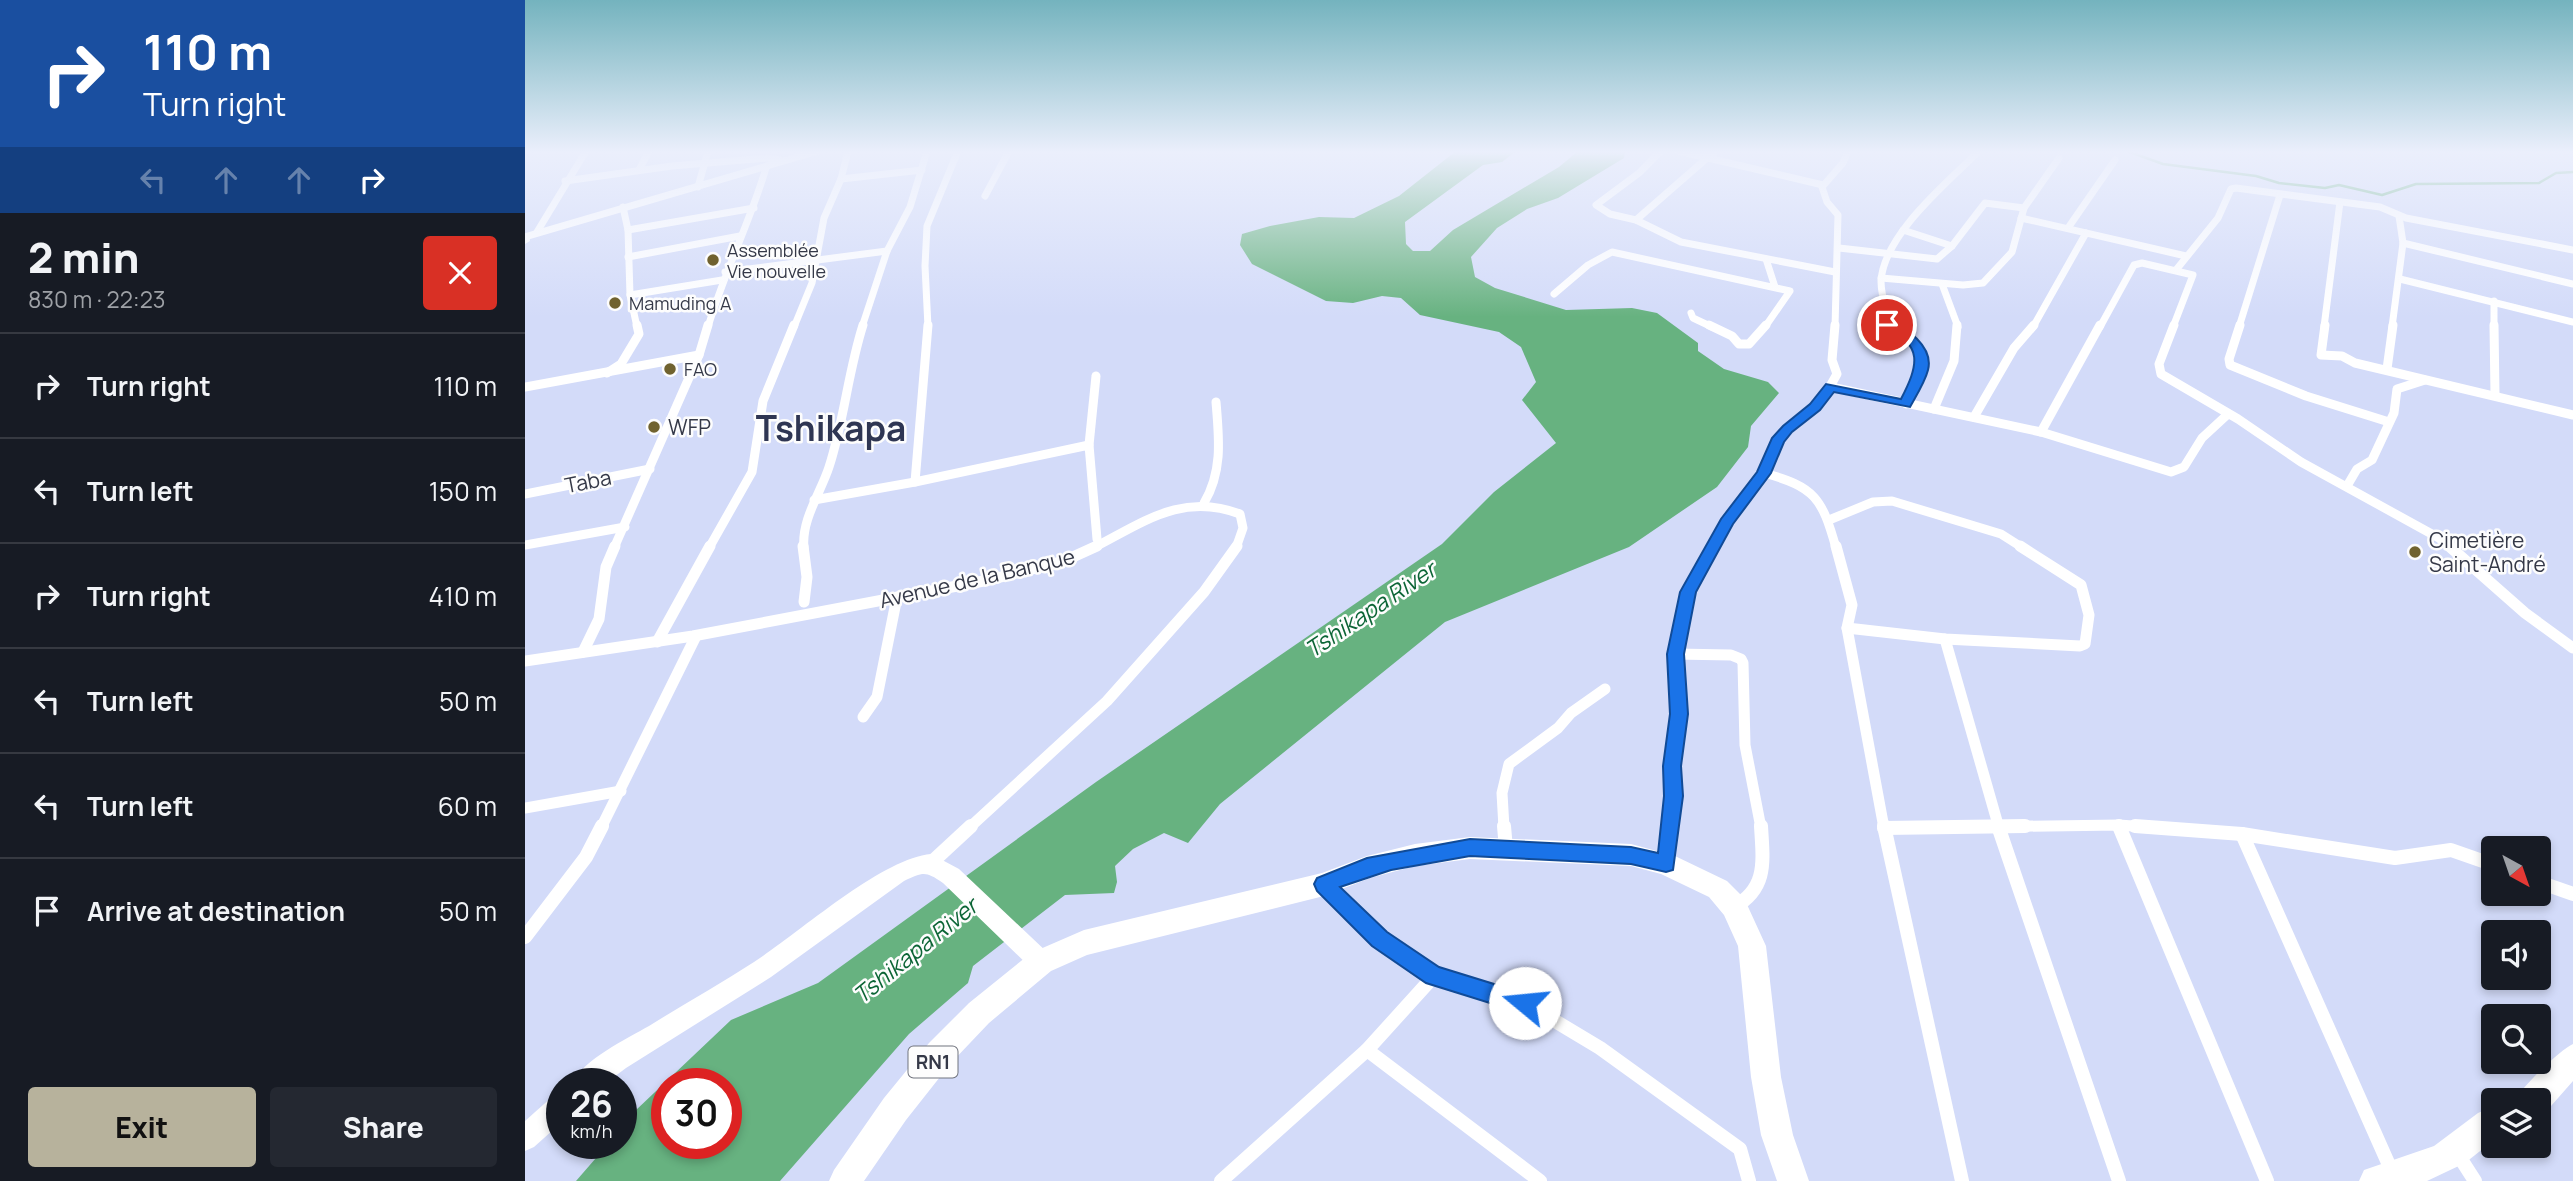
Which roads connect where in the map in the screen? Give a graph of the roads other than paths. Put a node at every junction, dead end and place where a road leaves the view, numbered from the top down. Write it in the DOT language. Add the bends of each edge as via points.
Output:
graph roads {
  1 [pos="551,206"];
  2 [pos="626,206"];
  3 [pos="829,206"];
  4 [pos="910,206"];
  5 [pos="933,206"];
  6 [pos="1598,206"];
  7 [pos="1652,206"];
  8 [pos="1830,206"];
  9 [pos="1926,206"];
  10 [pos="1983,206"];
  11 [pos="2009,206"];
  12 [pos="2083,206"];
  13 [pos="2223,206"];
  14 [pos="2277,206"];
  15 [pos="2339,206"];
  16 [pos="2369,206"];
  17 [pos="623,207"];
  18 [pos="754,208"];
  19 [pos="2024,208"];
  20 [pos="2399,216"];
  21 [pos="2021,218"];
  22 [pos="1636,220"];
  23 [pos="2068,228"];
  24 [pos="628,230"];
  25 [pos="1903,230"];
  26 [pos="537,232"];
  27 [pos="2086,233"];
  28 [pos="740,236"];
  29 [pos="525,238"];
  30 [pos="2403,243"];
  31 [pos="1952,246"];
  32 [pos="1839,248"];
  33 [pos="2573,250"];
  34 [pos="887,251"];
  35 [pos="1890,253"];
  36 [pos="2186,256"];
  37 [pos="628,257"];
  38 [pos="1766,259"];
  39 [pos="816,261"];
  40 [pos="2176,270"];
  41 [pos="1835,272"];
  42 [pos="723,276"];
  43 [pos="1881,278"];
  44 [pos="2400,279"];
  45 [pos="1943,284"];
  46 [pos="2573,284"];
  47 [pos="1775,287"];
  48 [pos="1554,294"];
  49 [pos="630,295"];
  50 [pos="2494,301"];
  51 [pos="1691,313"];
  52 [pos="2573,322"];
  53 [pos="699,355"];
  54 [pos="2386,369"];
  55 [pos="607,373"];
  56 [pos="1095,376"];
  57 [pos="2428,380"];
  58 [pos="525,387"];
  59 [pos="1831,387"];
  60 [pos="2495,395"];
  61 [pos="1216,402"];
  62 [pos="1906,404"];
  63 [pos="1934,410"];
  64 [pos="2228,414"];
  65 [pos="2573,415"];
  66 [pos="1974,416"];
  67 [pos="2389,422"];
  68 [pos="2041,432"];
  69 [pos="1089,445"];
  70 [pos="650,468"];
  71 [pos="1763,473"];
  72 [pos="915,482"];
  73 [pos="2347,486"];
  74 [pos="525,494"];
  75 [pos="814,500"];
  76 [pos="1204,503"];
  77 [pos="1829,520"];
  78 [pos="625,527"];
  79 [pos="1097,539"];
  80 [pos="525,545"];
  81 [pos="897,597"];
  82 [pos="804,602"];
  83 [pos="1847,628"];
  84 [pos="696,636"];
  85 [pos="1945,639"];
  86 [pos="656,642"];
  87 [pos="2573,648"];
  88 [pos="583,652"];
  89 [pos="1675,654"];
  90 [pos="526,663"];
  91 [pos="1605,689"];
  92 [pos="863,717"];
  93 [pos="621,791"];
  94 [pos="525,808"];
  95 [pos="2119,825"];
  96 [pos="1998,826"];
  97 [pos="1884,828"];
  98 [pos="2242,834"];
  99 [pos="1506,849"];
  100 [pos="2481,861"];
  101 [pos="931,863"];
  102 [pos="1666,864"];
  103 [pos="1324,884"];
  104 [pos="2551,886"];
  105 [pos="2573,894"];
  106 [pos="1734,907"];
  107 [pos="525,937"];
  108 [pos="1034,955"];
  109 [pos="1434,976"];
  110 [pos="1367,1050"];
  111 [pos="2573,1059"];
  112 [pos="605,1068"];
  113 [pos="2546,1088"];
  114 [pos="546,1119"];
  115 [pos="2481,1128"];
  116 [pos="525,1138"];
  117 [pos="2456,1151"];
  118 [pos="2385,1178"];
  119 [pos="845,1181"];
  120 [pos="1221,1181"];
  121 [pos="1540,1181"];
  122 [pos="1749,1181"];
  123 [pos="1793,1181"];
  124 [pos="1962,1181"];
  125 [pos="2119,1181"];
  126 [pos="2267,1181"];
  127 [pos="2475,1181"];
  1 -- 26 [label="street"];
  2 -- 17 [label="street"];
  3 -- 39 [label="street"];
  4 -- 34 [label="street"];
  5 -- 72 [label="street" via="924,239 929,318"];
  6 -- 22 [label="street"];
  7 -- 22 [label="street"];
  8 -- 32 [label="street" via="1838,215"];
  9 -- 25 [label="street"];
  10 -- 31 [label="street"];
  11 -- 19 [label="street"];
  12 -- 23 [label="street"];
  13 -- 36 [label="street"];
  14 -- 67 [label="street" via="2230,365 2306,396"];
  15 -- 54 [label="street" via="2319,351"];
  16 -- 20 [label="street" via="2390,209"];
  17 -- 24 [label="street"];
  17 -- 26 [label="street"];
  18 -- 24 [label="street"];
  18 -- 28 [label="street"];
  19 -- 21 [label="street"];
  20 -- 30 [label="street"];
  20 -- 33 [label="street"];
  21 -- 23 [label="street"];
  21 -- 45 [label="street" via="2012,252 1983,284"];
  22 -- 38 [label="street" via="1681,242"];
  23 -- 27 [label="street"];
  24 -- 37 [label="street"];
  25 -- 31 [label="street"];
  25 -- 35 [label="street"];
  26 -- 29 [label="street"];
  27 -- 36 [label="street"];
  27 -- 66 [label="street" via="2033,327 2014,348"];
  28 -- 37 [label="street"];
  28 -- 42 [label="street"];
  30 -- 44 [label="street"];
  30 -- 46 [label="street"];
  31 -- 35 [label="street" via="1937,259"];
  32 -- 35 [label="street"];
  32 -- 41 [label="street"];
  34 -- 39 [label="street"];
  34 -- 75 [label="street" via="851,362 829,467"];
  35 -- 43 [label="street"];
  36 -- 40 [label="street"];
  37 -- 49 [label="street"];
  38 -- 41 [label="street"];
  38 -- 47 [label="street"];
  39 -- 42 [label="street"];
  39 -- 86 [label="street" via="812,283 763,401 752,472"];
  40 -- 64 [label="street" via="2193,276 2159,372"];
  40 -- 68 [label="street" via="2134,265"];
  41 -- 59 [label="street" via="1832,360 1837,374"];
  42 -- 49 [label="street"];
  42 -- 53 [label="street"];
  43 -- 45 [label="street"];
  43 -- 62 [label="street" via="1887,325 1901,330 1922,360"];
  44 -- 50 [label="street"];
  44 -- 54 [label="street"];
  45 -- 63 [label="street" via="1958,327 1954,361"];
  47 -- 48 [label="street" via="1612,252 1588,265"];
  47 -- 51 [label="street" via="1790,291 1749,344 1739,344 1732,335"];
  49 -- 55 [label="street" via="639,334 621,364"];
  50 -- 52 [label="street"];
  50 -- 60 [label="street"];
  53 -- 55 [label="street"];
  53 -- 70 [label="street"];
  54 -- 57 [label="street"];
  55 -- 58 [label="street"];
  56 -- 69 [label="street"];
  57 -- 60 [label="street"];
  57 -- 67 [label="street" via="2397,389"];
  59 -- 62 [label="street"];
  59 -- 71 [label="street" via="1777,441"];
  60 -- 65 [label="street"];
  61 -- 76 [label="street" via="1221,457 1214,490"];
  62 -- 63 [label="street"];
  63 -- 66 [label="street"];
  64 -- 68 [label="street" via="2177,471"];
  64 -- 73 [label="street"];
  66 -- 68 [label="street"];
  67 -- 73 [label="street" via="2372,460 2357,469"];
  69 -- 72 [label="street"];
  69 -- 79 [label="street"];
  70 -- 74 [label="street, Taba"];
  70 -- 78 [label="street"];
  71 -- 77 [label="street" via="1808,489"];
  71 -- 89 [label="street" via="1726,522 1688,592"];
  72 -- 75 [label="street"];
  73 -- 87 [label="street" via="2439,538"];
  75 -- 82 [label="street" via="803,543"];
  76 -- 81 [label="street, Avenue de la Banque" via="1167,511 1063,562"];
  76 -- 101 [label="street, Avenue de la Banque" via="1240,514 1243,528 1235,552 1205,592 1107,701"];
  77 -- 83 [label="street" via="1852,605"];
  77 -- 85 [label="street" via="1873,502 1892,501 2001,534 2081,585 2089,615 2085,644 2080,646"];
  78 -- 80 [label="street"];
  78 -- 88 [label="street" via="606,568 599,619"];
  81 -- 84 [label="street, Avenue de la Banque"];
  81 -- 92 [label="street" via="877,698"];
  83 -- 85 [label="street"];
  83 -- 97 [label="street"];
  84 -- 86 [label="street, Avenue de la Banque"];
  84 -- 93 [label="street"];
  85 -- 96 [label="street"];
  86 -- 88 [label="street, Avenue de la Banque"];
  88 -- 90 [label="street, Avenue de la Banque"];
  89 -- 102 [label="street" via="1679,714"];
  89 -- 106 [label="street" via="1731,655 1743,663 1745,745 1762,828 1762,871 1752,897"];
  91 -- 99 [label="street" via="1573,711 1543,742 1509,764 1502,793"];
  93 -- 94 [label="street"];
  93 -- 107 [label="street" via="586,857"];
  95 -- 96 [label="street"];
  95 -- 98 [label="street"];
  95 -- 126 [label="street"];
  96 -- 97 [label="street"];
  96 -- 125 [label="street"];
  97 -- 124 [label="street"];
  98 -- 100 [label="street" via="2395,858 2441,850"];
  98 -- 118 [label="street"];
  99 -- 102 [label="highway, RN1" via="1631,855"];
  99 -- 103 [label="highway, RN1" via="1415,855"];
  101 -- 108 [label="main road" via="951,876"];
  101 -- 112 [label="main road" via="896,874 764,969"];
  102 -- 106 [label="highway, RN1" via="1718,889"];
  103 -- 108 [label="highway, RN1"];
  103 -- 109 [label="street" via="1379,939"];
  104 -- 105 [label="street"];
  106 -- 123 [label="highway, RN1" via="1752,946 1766,1077 1777,1135"];
  108 -- 119 [label="highway, RN1" via="940,1053"];
  109 -- 110 [label="street"];
  109 -- 122 [label="street" via="1525,1003 1600,1048 1740,1149"];
  110 -- 120 [label="street"];
  110 -- 121 [label="street"];
  111 -- 113 [label="highway"];
  114 -- 116 [label="main road"];
  115 -- 117 [label="highway"];
  117 -- 118 [label="highway"];
  117 -- 127 [label="street"];
}
